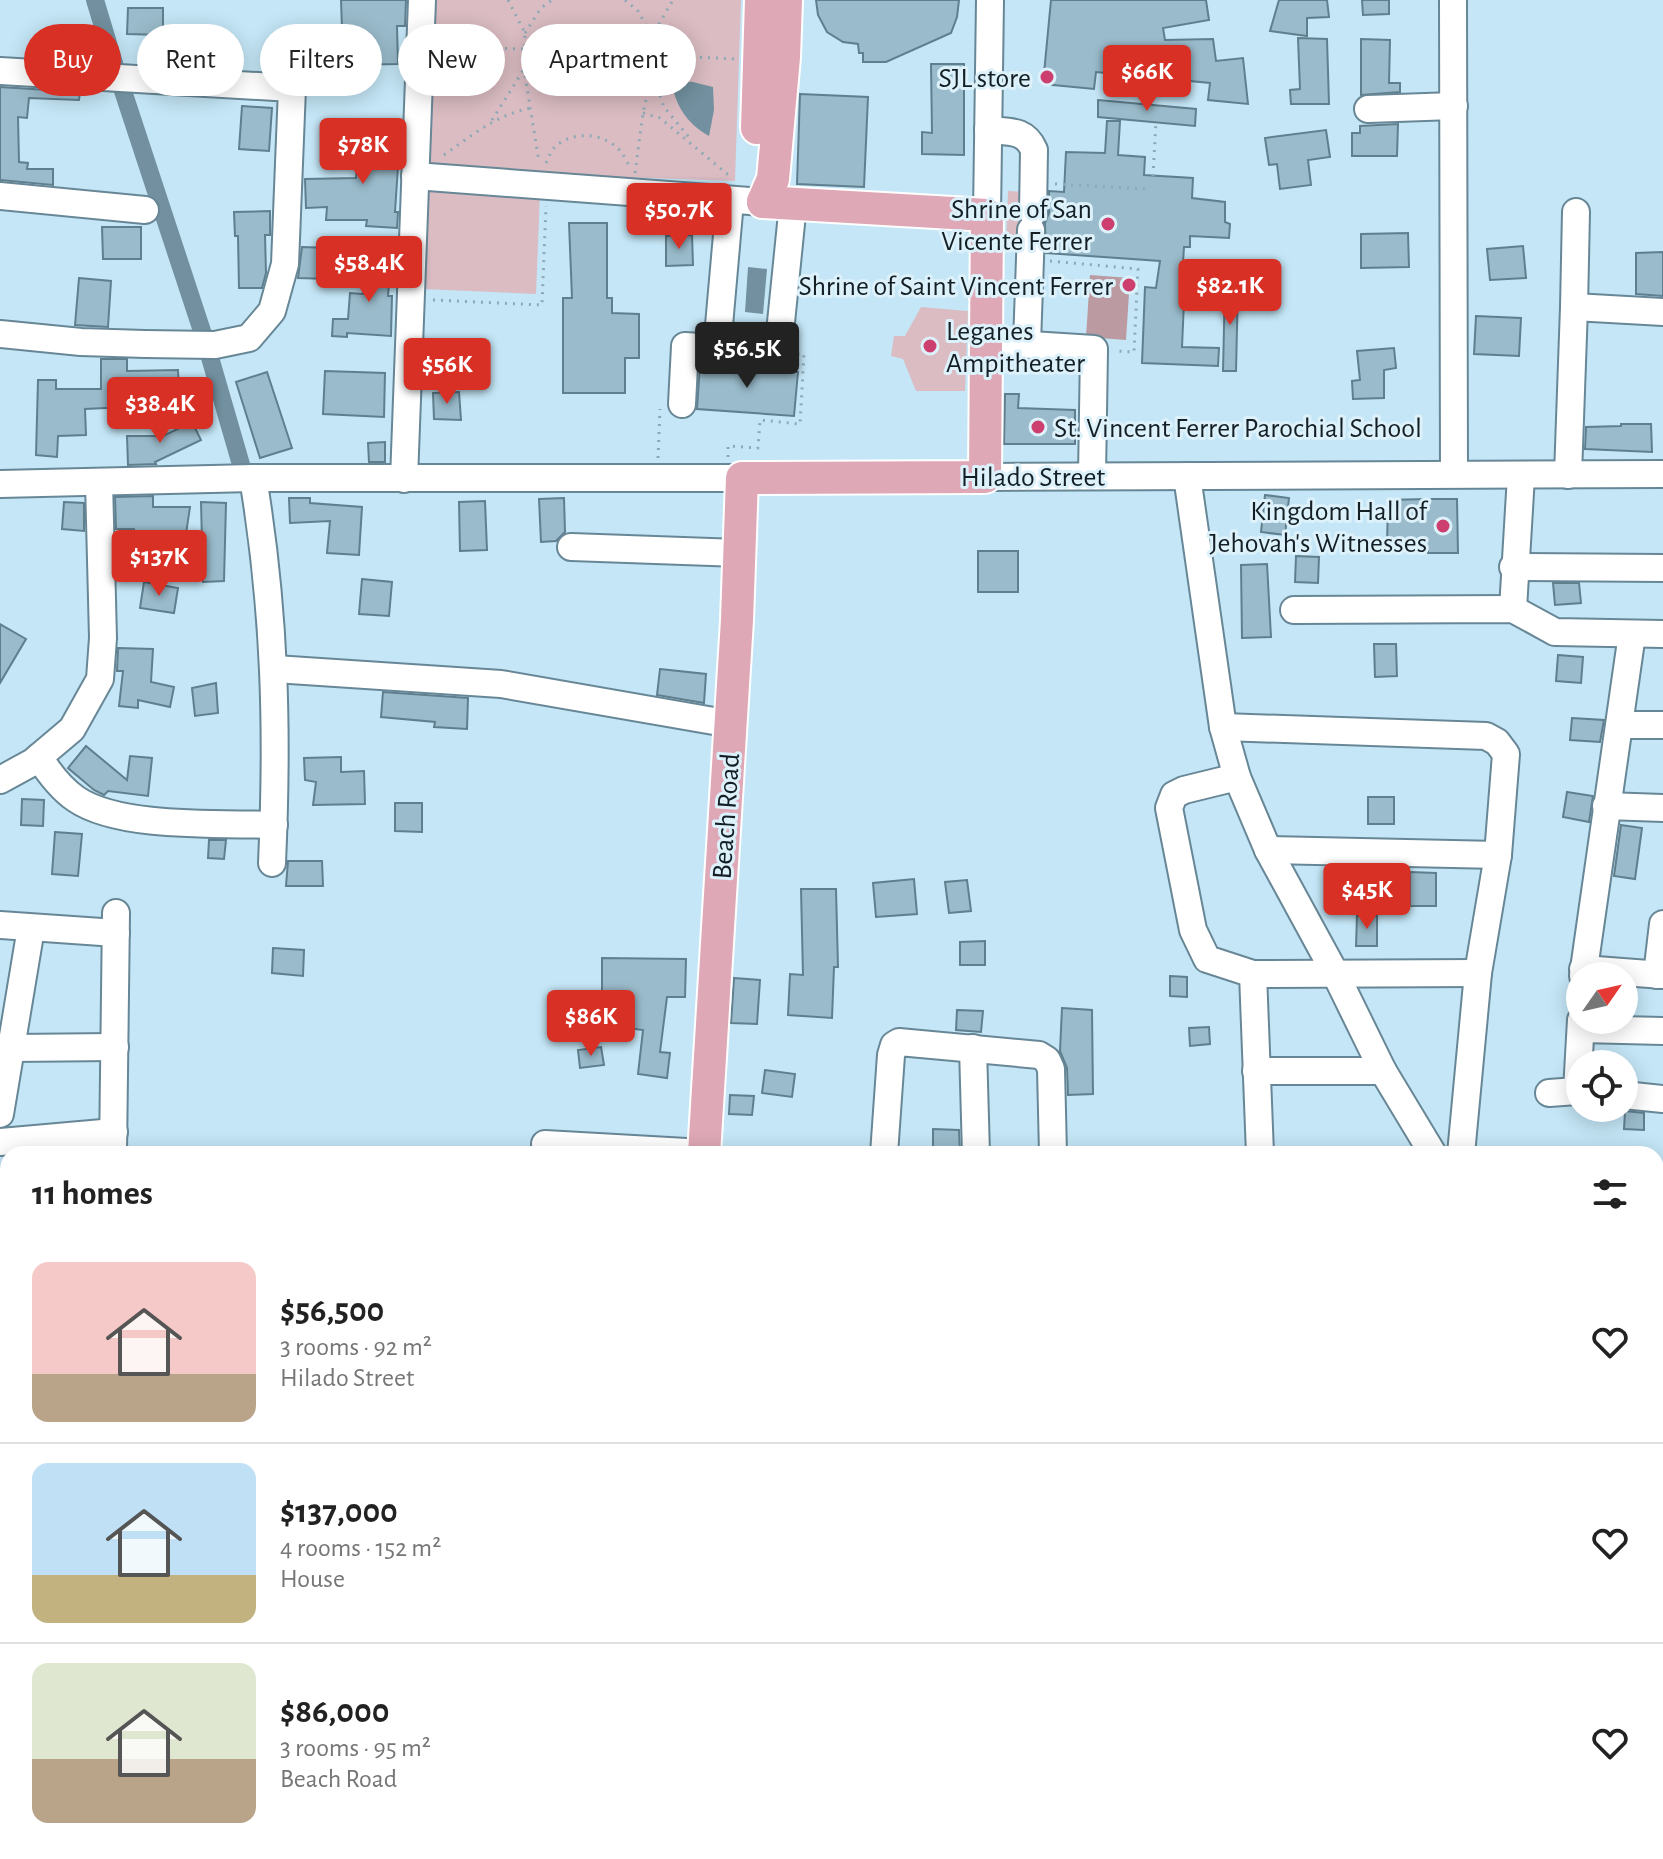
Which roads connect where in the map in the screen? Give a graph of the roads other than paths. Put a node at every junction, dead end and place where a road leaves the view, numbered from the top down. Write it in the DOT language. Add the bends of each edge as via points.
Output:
graph roads {
  1 [pos="422,0"];
  2 [pos="761,0"];
  3 [pos="786,0"];
  4 [pos="990,0"];
  5 [pos="1453,0"];
  6 [pos="0,71"];
  7 [pos="1454,106"];
  8 [pos="1368,109"];
  9 [pos="988,130"];
  10 [pos="424,169"];
  11 [pos="733,191"];
  12 [pos="0,196"];
  13 [pos="778,203"];
  14 [pos="145,210"];
  15 [pos="1576,212"];
  16 [pos="987,215"];
  17 [pos="1574,307"];
  18 [pos="1663,312"];
  19 [pos="0,334"];
  20 [pos="986,342"];
  21 [pos="1027,344"];
  22 [pos="717,348"];
  23 [pos="671,404"];
  24 [pos="1454,474"];
  25 [pos="1663,474"];
  26 [pos="1568,475"];
  27 [pos="1092,476"];
  28 [pos="1187,476"];
  29 [pos="1521,476"];
  30 [pos="985,477"];
  31 [pos="253,478"];
  32 [pos="742,478"];
  33 [pos="404,479"];
  34 [pos="99,482"];
  35 [pos="0,484"];
  36 [pos="571,547"];
  37 [pos="739,553"];
  38 [pos="1513,567"];
  39 [pos="1663,568"];
  40 [pos="1513,609"];
  41 [pos="1294,610"];
  42 [pos="1632,634"];
  43 [pos="1663,634"];
  44 [pos="275,669"];
  45 [pos="731,724"];
  46 [pos="1621,725"];
  47 [pos="1663,725"];
  48 [pos="1223,727"];
  49 [pos="39,757"];
  50 [pos="1237,777"];
  51 [pos="0,780"];
  52 [pos="1606,806"];
  53 [pos="1663,808"];
  54 [pos="274,825"];
  55 [pos="1268,850"];
  56 [pos="1498,855"];
  57 [pos="272,863"];
  58 [pos="1663,924"];
  59 [pos="0,925"];
  60 [pos="31,928"];
  61 [pos="1585,962"];
  62 [pos="1335,973"];
  63 [pos="1478,973"];
  64 [pos="1253,974"];
  65 [pos="1638,974"];
  66 [pos="1660,975"];
  67 [pos="1638,1029"];
  68 [pos="1663,1031"];
  69 [pos="115,1047"];
  70 [pos="11,1048"];
  71 [pos="973,1048"];
  72 [pos="1256,1071"];
  73 [pos="1383,1071"];
  74 [pos="1566,1092"];
  75 [pos="1549,1093"];
  76 [pos="1638,1096"];
  77 [pos="1663,1099"];
  78 [pos="0,1114"];
  79 [pos="0,1142"];
  80 [pos="114,1143"];
  81 [pos="545,1144"];
  82 [pos="580,1146"];
  83 [pos="704,1146"];
  84 [pos="885,1146"];
  85 [pos="976,1146"];
  86 [pos="1053,1146"];
  87 [pos="1260,1146"];
  88 [pos="1428,1146"];
  89 [pos="1461,1146"];
  1 -- 10 [label="street"];
  2 -- 13 [label="main road" via="755,180"];
  3 -- 13 [label="main road" via="773,179"];
  4 -- 9 [label="street"];
  5 -- 7 [label="street"];
  6 -- 19 [label="street" via="292,88 285,264 272,311 249,338 215,345 145,344"];
  7 -- 8 [label="street"];
  7 -- 24 [label="street"];
  9 -- 16 [label="street"];
  9 -- 21 [label="street" via="1021,133 1034,150 1030,259 1036,292"];
  10 -- 11 [label="street" via="547,186"];
  10 -- 33 [label="street" via="410,299"];
  11 -- 13 [label="street"];
  11 -- 22 [label="street"];
  12 -- 14 [label="street"];
  13 -- 16 [label="main road"];
  13 -- 22 [label="street" via="778,352"];
  15 -- 17 [label="street"];
  16 -- 20 [label="main road"];
  17 -- 18 [label="street"];
  17 -- 26 [label="street"];
  20 -- 21 [label="street"];
  20 -- 30 [label="main road"];
  21 -- 27 [label="street" via="1094,349"];
  22 -- 23 [label="street" via="685,346"];
  24 -- 28 [label="street, Hilado Street"];
  24 -- 29 [label="street, Hilado Street"];
  25 -- 26 [label="street, Hilado Street"];
  26 -- 29 [label="street, Hilado Street"];
  27 -- 28 [label="street, Hilado Street"];
  27 -- 30 [label="street, Hilado Street"];
  28 -- 48 [label="street"];
  29 -- 38 [label="street"];
  30 -- 32 [label="main road, Hilado Street"];
  31 -- 33 [label="street, Hilado Street"];
  31 -- 34 [label="street, Hilado Street"];
  31 -- 44 [label="street"];
  32 -- 33 [label="street, Hilado Street"];
  32 -- 37 [label="main road, Beach Road"];
  34 -- 35 [label="street, Hilado Street"];
  34 -- 49 [label="street" via="100,679 72,729"];
  36 -- 37 [label="street"];
  37 -- 45 [label="main road, Beach Road"];
  38 -- 39 [label="street"];
  38 -- 40 [label="street"];
  40 -- 41 [label="street"];
  40 -- 42 [label="street" via="1555,632"];
  42 -- 43 [label="street"];
  42 -- 46 [label="street"];
  44 -- 45 [label="street" via="501,684"];
  44 -- 54 [label="street"];
  45 -- 83 [label="main road, Beach Road"];
  46 -- 47 [label="street"];
  46 -- 52 [label="street"];
  48 -- 50 [label="street"];
  48 -- 56 [label="street" via="1486,736 1506,754"];
  49 -- 51 [label="street"];
  49 -- 54 [label="street" via="77,800 99,810 151,821"];
  50 -- 55 [label="street"];
  50 -- 64 [label="street" via="1184,790 1174,795 1169,808 1197,940 1207,959"];
  52 -- 53 [label="street"];
  52 -- 61 [label="street"];
  54 -- 57 [label="street"];
  55 -- 56 [label="street"];
  55 -- 62 [label="street"];
  56 -- 63 [label="street"];
  58 -- 66 [label="street"];
  59 -- 60 [label="street"];
  60 -- 69 [label="street" via="116,923"];
  60 -- 70 [label="street"];
  62 -- 63 [label="street"];
  62 -- 64 [label="street"];
  62 -- 73 [label="street"];
  63 -- 89 [label="street"];
  64 -- 72 [label="street"];
  65 -- 66 [label="street"];
  67 -- 68 [label="street"];
  69 -- 70 [label="street"];
  69 -- 80 [label="street"];
  70 -- 78 [label="street"];
  71 -- 84 [label="street" via="894,1045"];
  71 -- 85 [label="street"];
  71 -- 86 [label="street" via="1047,1060"];
  72 -- 73 [label="street"];
  72 -- 87 [label="street"];
  73 -- 88 [label="street"];
  74 -- 75 [label="street"];
  76 -- 77 [label="street"];
  79 -- 80 [label="street"];
  81 -- 82 [label="street"];
}
